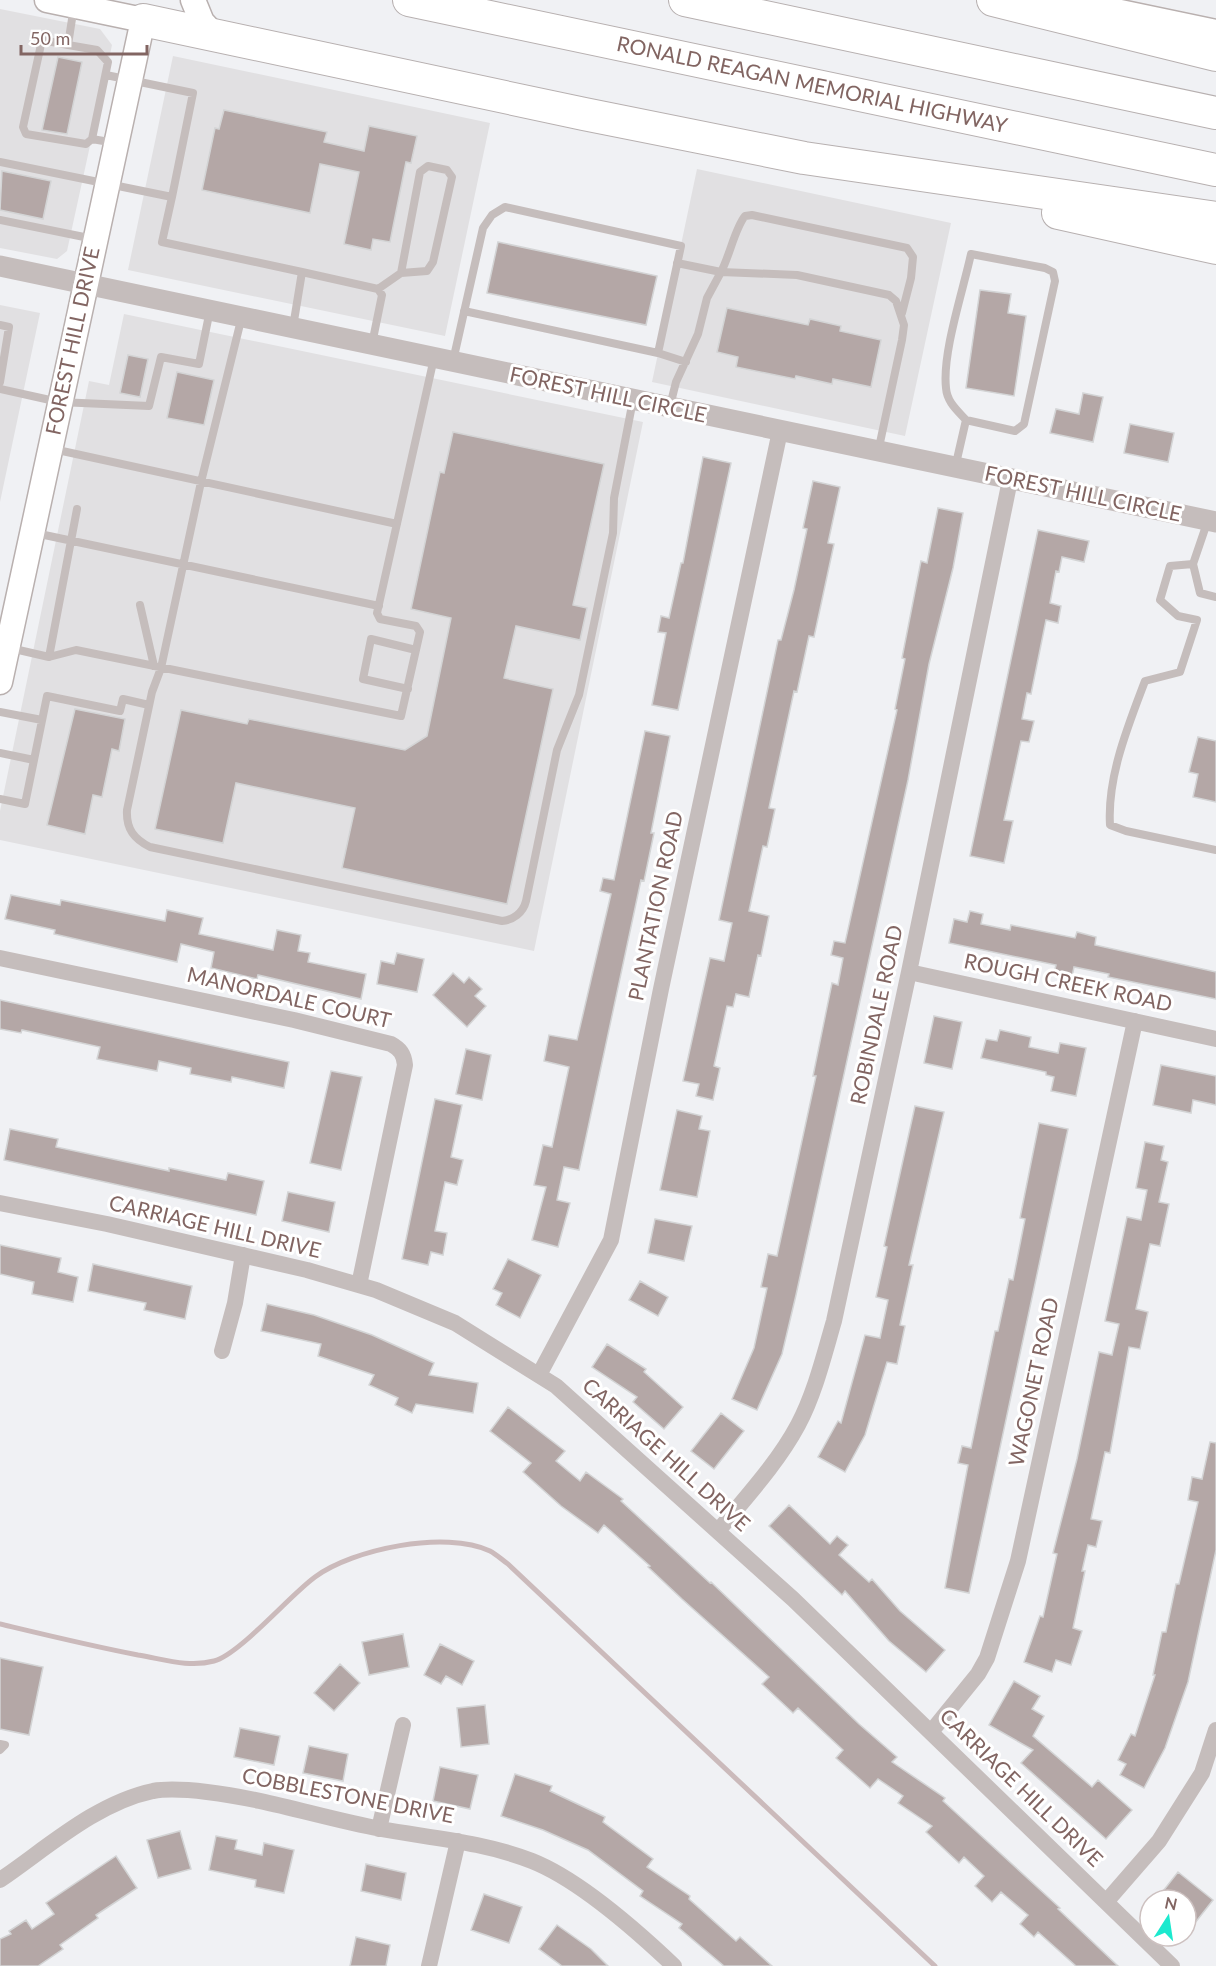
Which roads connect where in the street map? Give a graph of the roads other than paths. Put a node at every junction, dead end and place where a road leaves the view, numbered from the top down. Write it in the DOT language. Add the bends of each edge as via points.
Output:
graph roads {
  1 [pos="47,0"];
  2 [pos="193,0"];
  3 [pos="409,0"];
  4 [pos="685,0"];
  5 [pos="993,0"];
  6 [pos="1063,0"];
  7 [pos="74,2"];
  8 [pos="145,10"];
  9 [pos="1216,32"];
  10 [pos="215,36"];
  11 [pos="68,45"];
  12 [pos="1216,55"];
  13 [pos="106,75"];
  14 [pos="130,81"];
  15 [pos="1216,113"];
  16 [pos="92,139"];
  17 [pos="116,143"];
  18 [pos="0,162"];
  19 [pos="873,169"];
  20 [pos="1216,170"];
  21 [pos="107,183"];
  22 [pos="172,197"];
  23 [pos="1216,218"];
  24 [pos="0,220"];
  25 [pos="94,239"];
  26 [pos="1216,248"];
  27 [pos="677,263"];
  28 [pos="0,266"];
  29 [pos="302,272"];
  30 [pos="721,272"];
  31 [pos="401,273"];
  32 [pos="85,282"];
  33 [pos="378,289"];
  34 [pos="211,309"];
  35 [pos="464,311"];
  36 [pos="902,313"];
  37 [pos="242,316"];
  38 [pos="0,325"];
  39 [pos="293,327"];
  40 [pos="372,344"];
  41 [pos="658,353"];
  42 [pos="444,359"];
  43 [pos="686,362"];
  44 [pos="0,382"];
  45 [pos="0,389"];
  46 [pos="633,400"];
  47 [pos="59,402"];
  48 [pos="670,408"];
  49 [pos="966,420"];
  50 [pos="780,432"];
  51 [pos="49,448"];
  52 [pos="878,452"];
  53 [pos="955,468"];
  54 [pos="1010,480"];
  55 [pos="201,482"];
  56 [pos="77,509"];
  57 [pos="1212,521"];
  58 [pos="397,524"];
  59 [pos="32,532"];
  60 [pos="72,541"];
  61 [pos="1193,564"];
  62 [pos="183,565"];
  63 [pos="1216,597"];
  64 [pos="140,604"];
  65 [pos="379,606"];
  66 [pos="7,648"];
  67 [pos="416,650"];
  68 [pos="49,657"];
  69 [pos="158,667"];
  70 [pos="0,682"];
  71 [pos="408,689"];
  72 [pos="149,705"];
  73 [pos="0,712"];
  74 [pos="42,720"];
  75 [pos="0,753"];
  76 [pos="34,760"];
  77 [pos="0,799"];
  78 [pos="1216,850"];
  79 [pos="0,958"];
  80 [pos="909,972"];
  81 [pos="1135,1021"];
  82 [pos="1216,1039"];
  83 [pos="0,1203"];
  84 [pos="243,1255"];
  85 [pos="359,1285"];
  86 [pos="222,1351"];
  87 [pos="539,1375"];
  88 [pos="718,1531"];
  89 [pos="403,1725"];
  90 [pos="1216,1730"];
  91 [pos="931,1732"];
  92 [pos="0,1744"];
  93 [pos="0,1750"];
  94 [pos="379,1829"];
  95 [pos="458,1841"];
  96 [pos="0,1880"];
  97 [pos="1106,1902"];
  98 [pos="429,1966"];
  99 [pos="674,1966"];
  100 [pos="1172,1966"];
  1 -- 7 [label="main road"];
  2 -- 10 [label="main road" via="202,22"];
  3 -- 20 [label="highway, RONALD REAGAN MEMORIAL HIGHWAY"];
  4 -- 15 [label="highway"];
  5 -- 12 [label="highway"];
  6 -- 9 [label="main road"];
  7 -- 8 [label="main road"];
  7 -- 11 [label="lane"];
  8 -- 10 [label="highway"];
  8 -- 14 [label="main road, FOREST HILL DRIVE"];
  10 -- 19 [label="highway" via="584,114"];
  11 -- 13 [label="lane" via="97,50 108,62"];
  11 -- 16 [label="lane" via="42,40 22,127 26,134 66,141 86,144"];
  13 -- 14 [label="lane"];
  13 -- 16 [label="lane"];
  14 -- 17 [label="main road, FOREST HILL DRIVE"];
  14 -- 22 [label="lane" via="193,93"];
  16 -- 17 [label="lane"];
  17 -- 21 [label="main road, FOREST HILL DRIVE"];
  18 -- 21 [label="lane"];
  19 -- 23 [label="highway"];
  19 -- 26 [label="highway"];
  21 -- 22 [label="lane"];
  21 -- 25 [label="main road, FOREST HILL DRIVE"];
  22 -- 29 [label="lane" via="162,242"];
  24 -- 25 [label="lane"];
  25 -- 32 [label="main road, FOREST HILL DRIVE"];
  27 -- 30 [label="lane"];
  27 -- 35 [label="lane" via="681,246 505,207 492,215 483,228"];
  27 -- 41 [label="lane"];
  28 -- 32 [label="street, FOREST HILL CIRCLE"];
  29 -- 33 [label="lane"];
  29 -- 39 [label="lane"];
  30 -- 36 [label="lane" via="797,275 889,295"];
  30 -- 36 [label="lane" via="731,255 741,220 752,215 907,248 913,257"];
  30 -- 43 [label="lane" via="707,298 699,334"];
  31 -- 31 [label="lane" via="420,172 428,166 447,170 452,177 433,262 427,272"];
  31 -- 33 [label="lane"];
  32 -- 34 [label="street, FOREST HILL CIRCLE"];
  32 -- 47 [label="main road, FOREST HILL DRIVE"];
  33 -- 40 [label="lane" via="382,295"];
  34 -- 37 [label="street, FOREST HILL CIRCLE"];
  34 -- 47 [label="lane" via="199,364 161,357 149,406"];
  35 -- 41 [label="lane"];
  35 -- 42 [label="lane"];
  36 -- 52 [label="lane" via="902,340"];
  37 -- 39 [label="street, FOREST HILL CIRCLE"];
  37 -- 55 [label="lane"];
  38 -- 44 [label="lane" via="9,327"];
  39 -- 40 [label="street, FOREST HILL CIRCLE"];
  40 -- 42 [label="street, FOREST HILL CIRCLE"];
  41 -- 43 [label="lane"];
  42 -- 46 [label="street, FOREST HILL CIRCLE"];
  42 -- 58 [label="lane"];
  43 -- 48 [label="lane"];
  45 -- 47 [label="lane"];
  46 -- 48 [label="street, FOREST HILL CIRCLE"];
  46 -- 72 [label="lane" via="614,498 613,532 579,695 557,750 525,907 509,920 143,844 132,834 126,820"];
  47 -- 51 [label="main road, FOREST HILL DRIVE"];
  48 -- 50 [label="street, FOREST HILL CIRCLE"];
  49 -- 49 [label="lane" via="950,401 946,363 971,254 1053,272 1056,281 1024,424 1015,431"];
  49 -- 53 [label="lane"];
  50 -- 52 [label="street, FOREST HILL CIRCLE"];
  50 -- 87 [label="street, PLANTATION ROAD" via="610,1240"];
  51 -- 55 [label="lane"];
  51 -- 59 [label="main road, FOREST HILL DRIVE"];
  52 -- 53 [label="street, FOREST HILL CIRCLE"];
  53 -- 54 [label="street, FOREST HILL CIRCLE"];
  54 -- 57 [label="street, FOREST HILL CIRCLE"];
  54 -- 80 [label="street, ROBINDALE ROAD"];
  55 -- 58 [label="lane"];
  55 -- 62 [label="lane"];
  56 -- 60 [label="lane"];
  57 -- 61 [label="lane"];
  58 -- 65 [label="lane"];
  59 -- 60 [label="lane"];
  59 -- 66 [label="main road, FOREST HILL DRIVE" via="12,606"];
  60 -- 62 [label="lane"];
  60 -- 68 [label="lane"];
  61 -- 63 [label="lane" via="1200,593"];
  61 -- 78 [label="lane" via="1170,566 1160,600 1178,616 1197,620 1180,672 1145,681 1129,724 1109,804 1110,825"];
  62 -- 65 [label="lane"];
  62 -- 69 [label="lane"];
  64 -- 69 [label="lane"];
  65 -- 67 [label="lane" via="380,619 419,628"];
  66 -- 68 [label="lane"];
  66 -- 70 [label="main road, FOREST HILL DRIVE"];
  67 -- 71 [label="lane"];
  67 -- 71 [label="lane" via="371,639 363,679"];
  68 -- 69 [label="lane" via="72,649"];
  69 -- 71 [label="lane" via="397,717 403,712"];
  69 -- 72 [label="lane"];
  72 -- 74 [label="lane" via="123,699 120,711 47,696"];
  73 -- 74 [label="lane"];
  74 -- 76 [label="lane"];
  75 -- 76 [label="lane"];
  76 -- 77 [label="lane" via="25,804"];
  79 -- 85 [label="street, MANORDALE COURT" via="294,1020 398,1048 405,1056 405,1065"];
  80 -- 81 [label="street, ROUGH CREEK ROAD"];
  80 -- 88 [label="street, ROBINDALE ROAD" via="834,1321 817,1377 799,1424 779,1456"];
  81 -- 82 [label="street, ROUGH CREEK ROAD"];
  81 -- 91 [label="street, WAGONET ROAD" via="1018,1561 987,1658"];
  83 -- 84 [label="street, CARRIAGE HILL DRIVE"];
  84 -- 85 [label="street, CARRIAGE HILL DRIVE"];
  84 -- 86 [label="street"];
  85 -- 87 [label="street, CARRIAGE HILL DRIVE" via="455,1323"];
  87 -- 88 [label="street, CARRIAGE HILL DRIVE"];
  88 -- 91 [label="street, CARRIAGE HILL DRIVE"];
  89 -- 94 [label="street"];
  90 -- 97 [label="street" via="1202,1773 1159,1842"];
  91 -- 97 [label="street, CARRIAGE HILL DRIVE"];
  92 -- 93 [label="lane" via="5,1746"];
  94 -- 95 [label="street, COBBLESTONE DRIVE"];
  94 -- 96 [label="street, COBBLESTONE DRIVE" via="251,1797 191,1790 154,1791 90,1818"];
  95 -- 98 [label="street"];
  95 -- 99 [label="street, COBBLESTONE DRIVE" via="532,1861 557,1874 601,1904"];
  97 -- 100 [label="street, CARRIAGE HILL DRIVE"];
}
